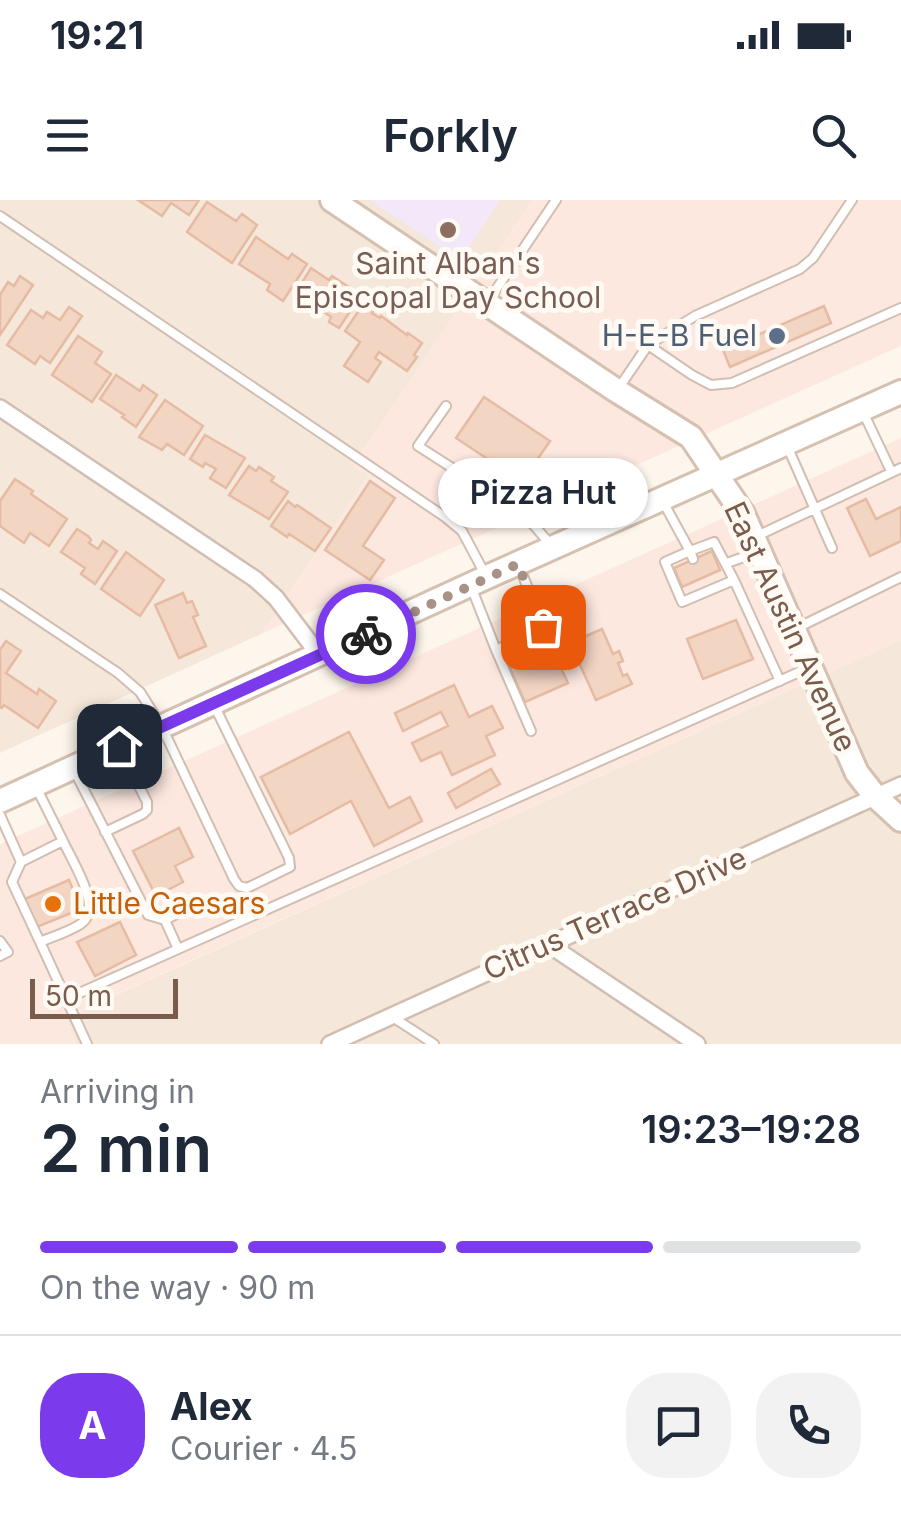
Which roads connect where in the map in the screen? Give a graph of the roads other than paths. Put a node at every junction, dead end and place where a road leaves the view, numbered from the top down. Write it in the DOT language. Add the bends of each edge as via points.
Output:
graph roads {
  1 [pos="332,200"];
  2 [pos="556,200"];
  3 [pos="852,200"];
  4 [pos="0,216"];
  5 [pos="487,304"];
  6 [pos="901,308"];
  7 [pos="648,345"];
  8 [pos="617,391"];
  9 [pos="901,392"];
  10 [pos="446,406"];
  11 [pos="0,408"];
  12 [pos="862,410"];
  13 [pos="786,444"];
  14 [pos="901,468"];
  15 [pos="891,471"];
  16 [pos="717,476"];
  17 [pos="662,500"];
  18 [pos="814,508"];
  19 [pos="515,510"];
  20 [pos="620,519"];
  21 [pos="756,544"];
  22 [pos="554,548"];
  23 [pos="832,548"];
  24 [pos="692,556"];
  25 [pos="518,564"];
  26 [pos="727,564"];
  27 [pos="901,577"];
  28 [pos="702,578"];
  29 [pos="734,580"];
  30 [pos="479,581"];
  31 [pos="705,591"];
  32 [pos="0,594"];
  33 [pos="794,630"];
  34 [pos="496,650"];
  35 [pos="320,656"];
  36 [pos="810,668"];
  37 [pos="780,681"];
  38 [pos="213,704"];
  39 [pos="162,727"];
  40 [pos="531,731"];
  41 [pos="119,746"];
  42 [pos="73,768"];
  43 [pos="35,785"];
  44 [pos="901,785"];
  45 [pos="875,796"];
  46 [pos="0,801"];
  47 [pos="0,815"];
  48 [pos="901,820"];
  49 [pos="105,832"];
  50 [pos="62,842"];
  51 [pos="21,862"];
  52 [pos="196,904"];
  53 [pos="165,920"];
  54 [pos="0,941"];
  55 [pos="40,942"];
  56 [pos="548,944"];
  57 [pos="178,949"];
  58 [pos="0,956"];
  59 [pos="66,999"];
  60 [pos="391,1015"];
  61 [pos="87,1044"];
  62 [pos="330,1044"];
  63 [pos="434,1044"];
  64 [pos="697,1044"];
  1 -- 5 [label="main road, East Austin Avenue"];
  2 -- 5 [label="lane"];
  3 -- 7 [label="lane" via="800,269 694,316"];
  4 -- 30 [label="lane" via="445,518 462,531"];
  5 -- 8 [label="main road, East Austin Avenue"];
  6 -- 7 [label="lane" via="732,383 711,385"];
  7 -- 8 [label="lane"];
  8 -- 16 [label="main road, East Austin Avenue" via="690,436"];
  9 -- 12 [label="main road"];
  10 -- 19 [label="lane" via="418,446"];
  11 -- 35 [label="street" via="254,579"];
  12 -- 13 [label="main road"];
  12 -- 15 [label="lane"];
  13 -- 16 [label="main road"];
  13 -- 18 [label="lane"];
  14 -- 15 [label="lane"];
  15 -- 18 [label="lane"];
  16 -- 17 [label="main road"];
  16 -- 21 [label="main road, East Austin Avenue"];
  17 -- 20 [label="main road"];
  17 -- 24 [label="lane"];
  18 -- 21 [label="lane"];
  18 -- 23 [label="lane"];
  19 -- 20 [label="lane" via="572,468"];
  19 -- 22 [label="lane"];
  20 -- 22 [label="main road"];
  21 -- 26 [label="lane"];
  21 -- 33 [label="main road, East Austin Avenue"];
  22 -- 25 [label="main road"];
  24 -- 26 [label="lane" via="714,542"];
  24 -- 31 [label="lane" via="665,562 682,602"];
  25 -- 30 [label="main road"];
  25 -- 34 [label="lane" via="543,627"];
  26 -- 29 [label="lane"];
  27 -- 33 [label="lane"];
  28 -- 31 [label="lane"];
  29 -- 31 [label="lane"];
  29 -- 37 [label="lane"];
  30 -- 34 [label="lane"];
  30 -- 35 [label="main road"];
  32 -- 39 [label="lane" via="118,673 140,692"];
  33 -- 36 [label="main road, East Austin Avenue"];
  34 -- 40 [label="lane"];
  35 -- 38 [label="main road"];
  36 -- 37 [label="lane"];
  36 -- 45 [label="main road, East Austin Avenue" via="857,772"];
  37 -- 57 [label="lane"];
  38 -- 39 [label="main road"];
  38 -- 39 [label="lane" via="289,858 290,867 247,888 234,879"];
  39 -- 41 [label="main road"];
  41 -- 42 [label="main road"];
  41 -- 49 [label="lane" via="147,810"];
  42 -- 43 [label="main road"];
  42 -- 49 [label="lane"];
  43 -- 46 [label="main road"];
  43 -- 50 [label="lane"];
  44 -- 45 [label="street, Citrus Terrace Drive"];
  45 -- 48 [label="main road, East Austin Avenue"];
  45 -- 56 [label="street, Citrus Terrace Drive"];
  47 -- 51 [label="lane"];
  49 -- 53 [label="lane" via="148,914"];
  50 -- 51 [label="lane"];
  50 -- 55 [label="lane" via="91,902 89,914"];
  51 -- 55 [label="lane" via="12,882"];
  52 -- 53 [label="lane"];
  53 -- 57 [label="lane"];
  54 -- 58 [label="lane" via="8,952"];
  55 -- 59 [label="lane"];
  56 -- 60 [label="street, Citrus Terrace Drive"];
  56 -- 64 [label="street"];
  57 -- 59 [label="lane"];
  59 -- 61 [label="lane"];
  60 -- 62 [label="street, Citrus Terrace Drive"];
  60 -- 63 [label="lane"];
}
